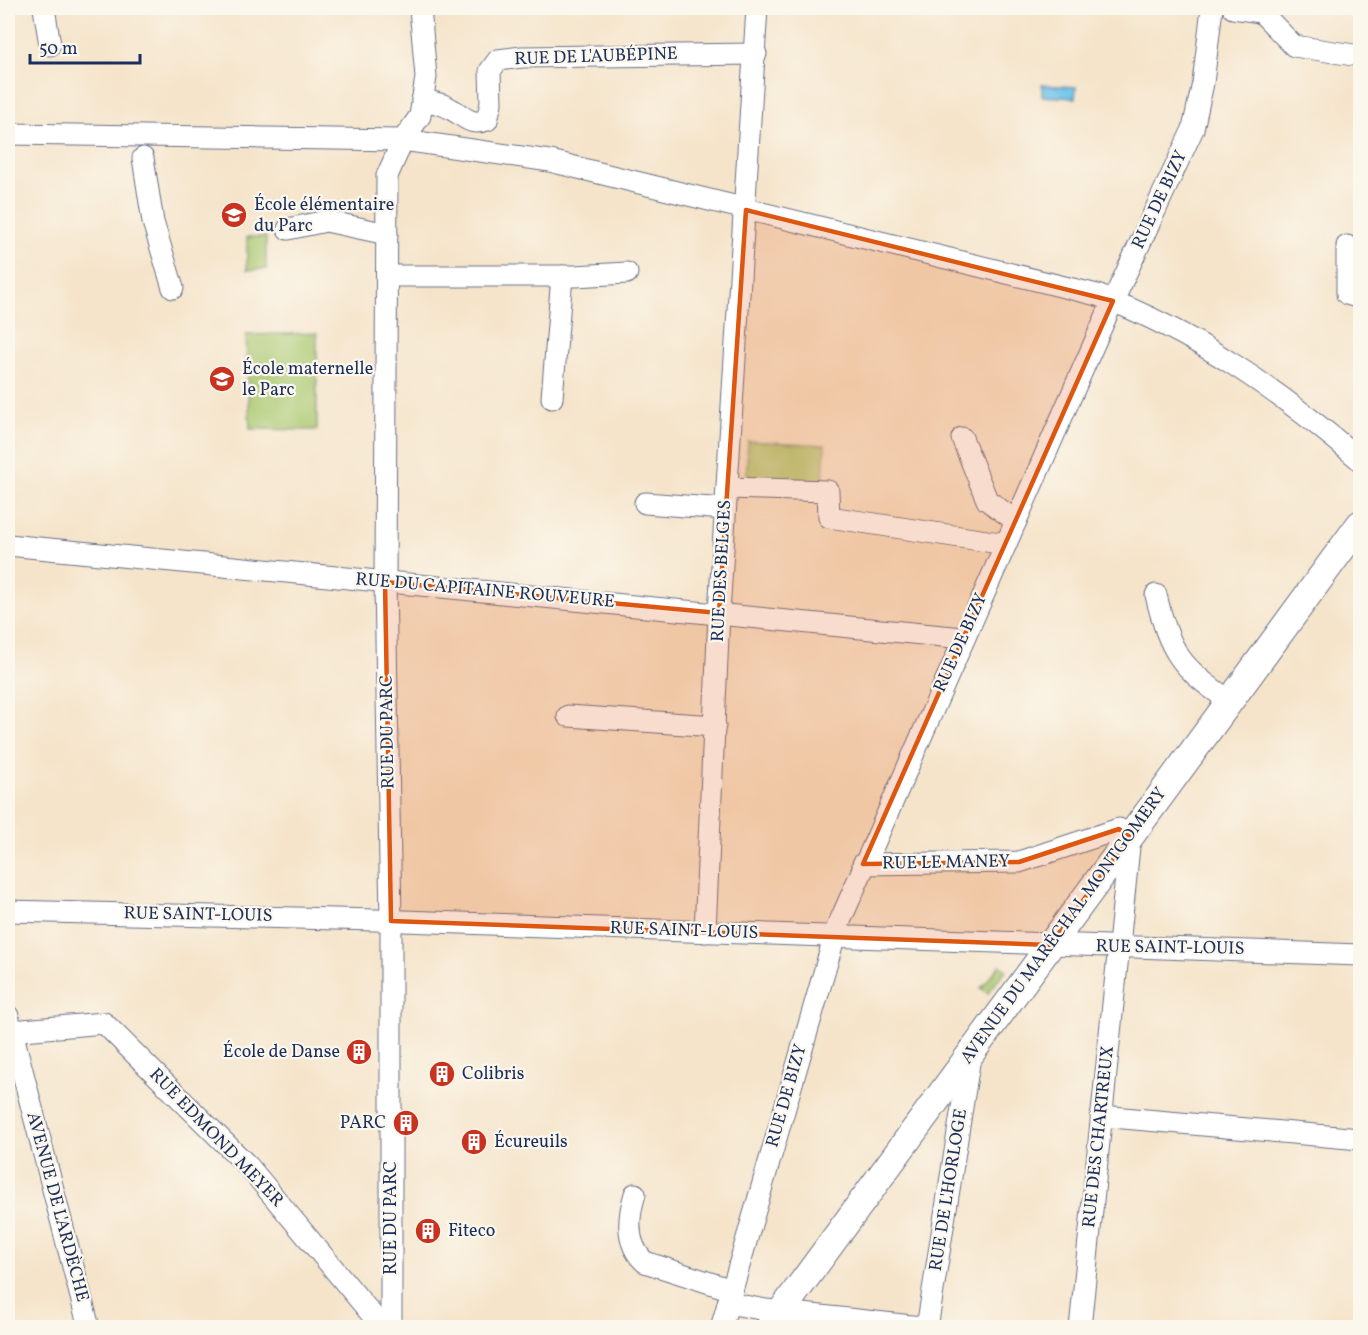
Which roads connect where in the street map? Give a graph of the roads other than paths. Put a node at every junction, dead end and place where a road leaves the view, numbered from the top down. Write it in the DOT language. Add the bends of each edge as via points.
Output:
graph roads {
  1 [pos="44,8"];
  2 [pos="420,8"];
  3 [pos="757,8"];
  4 [pos="1212,8"];
  5 [pos="1233,8"];
  6 [pos="1263,10"];
  7 [pos="50,45"];
  8 [pos="756,54"];
  9 [pos="1360,56"];
  10 [pos="422,100"];
  11 [pos="8,134"];
  12 [pos="403,140"];
  13 [pos="143,158"];
  14 [pos="746,210"];
  15 [pos="288,229"];
  16 [pos="387,234"];
  17 [pos="1347,246"];
  18 [pos="627,273"];
  19 [pos="387,276"];
  20 [pos="562,276"];
  21 [pos="173,288"];
  22 [pos="1360,298"];
  23 [pos="1113,301"];
  24 [pos="552,398"];
  25 [pos="962,438"];
  26 [pos="1360,460"];
  27 [pos="727,488"];
  28 [pos="645,503"];
  29 [pos="725,509"];
  30 [pos="1016,521"];
  31 [pos="1360,524"];
  32 [pos="1006,544"];
  33 [pos="8,545"];
  34 [pos="386,582"];
  35 [pos="1156,595"];
  36 [pos="719,613"];
  37 [pos="963,638"];
  38 [pos="1230,700"];
  39 [pos="568,716"];
  40 [pos="715,726"];
  41 [pos="1130,837"];
  42 [pos="863,864"];
  43 [pos="8,910"];
  44 [pos="391,921"];
  45 [pos="705,932"];
  46 [pos="834,936"];
  47 [pos="1050,945"];
  48 [pos="1119,947"];
  49 [pos="1360,955"];
  50 [pos="9,1024"];
  51 [pos="970,1053"];
  52 [pos="1101,1116"];
  53 [pos="1360,1139"];
  54 [pos="635,1194"];
  55 [pos="730,1297"];
  56 [pos="775,1320"];
  57 [pos="928,1327"];
  58 [pos="89,1328"];
  59 [pos="383,1328"];
  60 [pos="390,1328"];
  61 [pos="721,1328"];
  62 [pos="1080,1328"];
  1 -- 7 [label="street"];
  2 -- 10 [label="street, RUE DU PARC" via="426,77"];
  3 -- 8 [label="street, RUE DES BELGES"];
  4 -- 23 [label="street, RUE DE BIZY" via="1193,129"];
  5 -- 6 [label="street"];
  6 -- 9 [label="street" via="1294,46"];
  8 -- 10 [label="street, RUE DE L'AUBÉPINE" via="498,60 490,71 487,120 476,123 465,120 453,109"];
  8 -- 14 [label="street, RUE DES BELGES"];
  10 -- 12 [label="street, RUE DU PARC" via="420,116"];
  11 -- 12 [label="street"];
  12 -- 14 [label="street" via="550,161"];
  12 -- 16 [label="street, RUE DU PARC" via="387,176"];
  13 -- 21 [label="street" via="153,222"];
  14 -- 23 [label="street"];
  14 -- 27 [label="street, RUE DES BELGES"];
  15 -- 16 [label="street" via="326,221"];
  16 -- 19 [label="street, RUE DU PARC"];
  17 -- 22 [label="street" via="1347,294"];
  18 -- 20 [label="street"];
  19 -- 20 [label="street"];
  19 -- 34 [label="street, RUE DU PARC"];
  20 -- 24 [label="street"];
  23 -- 26 [label="street" via="1184,334 1241,368"];
  23 -- 30 [label="street, RUE DE BIZY"];
  25 -- 30 [label="street" via="987,500"];
  27 -- 29 [label="street, RUE DES BELGES"];
  27 -- 32 [label="street" via="828,491 829,517"];
  28 -- 29 [label="street"];
  29 -- 36 [label="street, RUE DES BELGES"];
  30 -- 32 [label="street, RUE DE BIZY"];
  31 -- 38 [label="main road, AVENUE DU MARÉCHAL MONTGOMERY"];
  32 -- 37 [label="street, RUE DE BIZY"];
  33 -- 34 [label="street, RUE DU CAPITAINE ROUVEURE"];
  34 -- 36 [label="street, RUE DU CAPITAINE ROUVEURE"];
  34 -- 44 [label="street, RUE DU PARC"];
  35 -- 38 [label="street" via="1164,633 1174,652 1191,672"];
  36 -- 37 [label="street, RUE DU CAPITAINE ROUVEURE"];
  36 -- 40 [label="street, RUE DES BELGES"];
  37 -- 42 [label="street, RUE DE BIZY"];
  38 -- 41 [label="main road, AVENUE DU MARÉCHAL MONTGOMERY"];
  39 -- 40 [label="street"];
  40 -- 45 [label="street, RUE DES BELGES"];
  41 -- 42 [label="street, RUE LE MANEY" via="1119,830 1019,862"];
  41 -- 47 [label="main road, AVENUE DU MARÉCHAL MONTGOMERY"];
  41 -- 48 [label="street, RUE DES CHARTREUX"];
  42 -- 46 [label="street, RUE DE BIZY"];
  43 -- 44 [label="street, RUE SAINT-LOUIS"];
  44 -- 45 [label="street, RUE SAINT-LOUIS"];
  44 -- 60 [label="street, RUE DU PARC"];
  45 -- 46 [label="street, RUE SAINT-LOUIS"];
  46 -- 47 [label="street, RUE SAINT-LOUIS"];
  46 -- 55 [label="street, RUE DE BIZY"];
  47 -- 48 [label="street, RUE SAINT-LOUIS"];
  47 -- 51 [label="main road, AVENUE DU MARÉCHAL MONTGOMERY"];
  48 -- 49 [label="street, RUE SAINT-LOUIS"];
  48 -- 52 [label="street, RUE DES CHARTREUX"];
  50 -- 58 [label="street, AVENUE DE L'ARDÈCHE"];
  50 -- 59 [label="street, RUE EDMOND MEYER" via="104,1023 249,1167"];
  51 -- 56 [label="main road, AVENUE DU MARÉCHAL MONTGOMERY"];
  51 -- 57 [label="street, RUE DE L'HORLOGE"];
  52 -- 53 [label="street"];
  52 -- 62 [label="street, RUE DES CHARTREUX"];
  54 -- 55 [label="street" via="628,1224 637,1255 645,1262"];
  55 -- 56 [label="street"];
  55 -- 61 [label="street, RUE DE BIZY"];
  56 -- 57 [label="street"];
}
